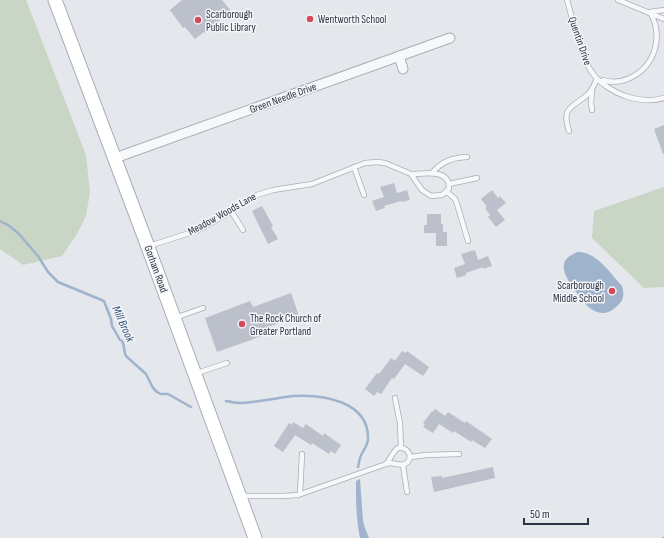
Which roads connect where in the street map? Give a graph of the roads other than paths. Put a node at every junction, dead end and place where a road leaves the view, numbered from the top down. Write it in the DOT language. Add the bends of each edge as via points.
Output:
graph roads {
  1 [pos="55,0"];
  2 [pos="567,0"];
  3 [pos="618,0"];
  4 [pos="664,10"];
  5 [pos="650,12"];
  6 [pos="664,19"];
  7 [pos="450,38"];
  8 [pos="399,56"];
  9 [pos="404,69"];
  10 [pos="597,79"];
  11 [pos="592,90"];
  12 [pos="664,98"];
  13 [pos="592,110"];
  14 [pos="569,131"];
  15 [pos="467,157"];
  16 [pos="114,158"];
  17 [pos="354,167"];
  18 [pos="432,173"];
  19 [pos="411,174"];
  20 [pos="477,178"];
  21 [pos="449,184"];
  22 [pos="447,192"];
  23 [pos="364,195"];
  24 [pos="231,211"];
  25 [pos="243,230"];
  26 [pos="468,241"];
  27 [pos="148,247"];
  28 [pos="203,308"];
  29 [pos="174,319"];
  30 [pos="227,363"];
  31 [pos="194,374"];
  32 [pos="395,398"];
  33 [pos="400,448"];
  34 [pos="302,454"];
  35 [pos="459,454"];
  36 [pos="410,457"];
  37 [pos="386,464"];
  38 [pos="403,465"];
  39 [pos="407,492"];
  40 [pos="300,494"];
  41 [pos="239,496"];
  42 [pos="255,538"];
  1 -- 16 [label="main road, Gorham Road"];
  2 -- 10 [label="lane, Quentin Drive" via="584,56"];
  3 -- 5 [label="lane"];
  4 -- 5 [label="lane"];
  5 -- 6 [label="lane"];
  5 -- 10 [label="lane" via="657,36 650,62 640,72 620,81 606,82"];
  7 -- 8 [label="street, Green Needle Drive"];
  8 -- 9 [label="street"];
  8 -- 16 [label="street, Green Needle Drive"];
  10 -- 11 [label="lane"];
  10 -- 12 [label="lane, Quentin Drive" via="630,97 648,101"];
  11 -- 13 [label="lane"];
  11 -- 14 [label="lane" via="574,103 567,113"];
  15 -- 18 [label="lane" via="447,160"];
  16 -- 27 [label="main road, Gorham Road"];
  17 -- 19 [label="lane, Meadow Woods Lane" via="377,162"];
  17 -- 23 [label="lane"];
  17 -- 24 [label="lane, Meadow Woods Lane" via="312,184 264,192"];
  18 -- 19 [label="lane, Meadow Woods Lane"];
  18 -- 21 [label="lane" via="444,177"];
  19 -- 22 [label="lane" via="426,194 435,196"];
  20 -- 21 [label="lane"];
  21 -- 22 [label="lane"];
  22 -- 26 [label="lane" via="457,204"];
  24 -- 25 [label="lane"];
  24 -- 27 [label="lane, Meadow Woods Lane" via="196,231"];
  27 -- 29 [label="main road, Gorham Road"];
  28 -- 29 [label="lane"];
  29 -- 31 [label="main road, Gorham Road"];
  30 -- 31 [label="lane"];
  31 -- 41 [label="main road, Gorham Road"];
  32 -- 33 [label="lane" via="400,423"];
  33 -- 36 [label="lane" via="408,451"];
  33 -- 37 [label="lane" via="395,450"];
  34 -- 40 [label="lane"];
  35 -- 36 [label="lane"];
  36 -- 38 [label="lane"];
  37 -- 38 [label="lane"];
  37 -- 40 [label="lane"];
  38 -- 39 [label="lane"];
  40 -- 41 [label="lane"];
  41 -- 42 [label="main road, Gorham Road"];
}
